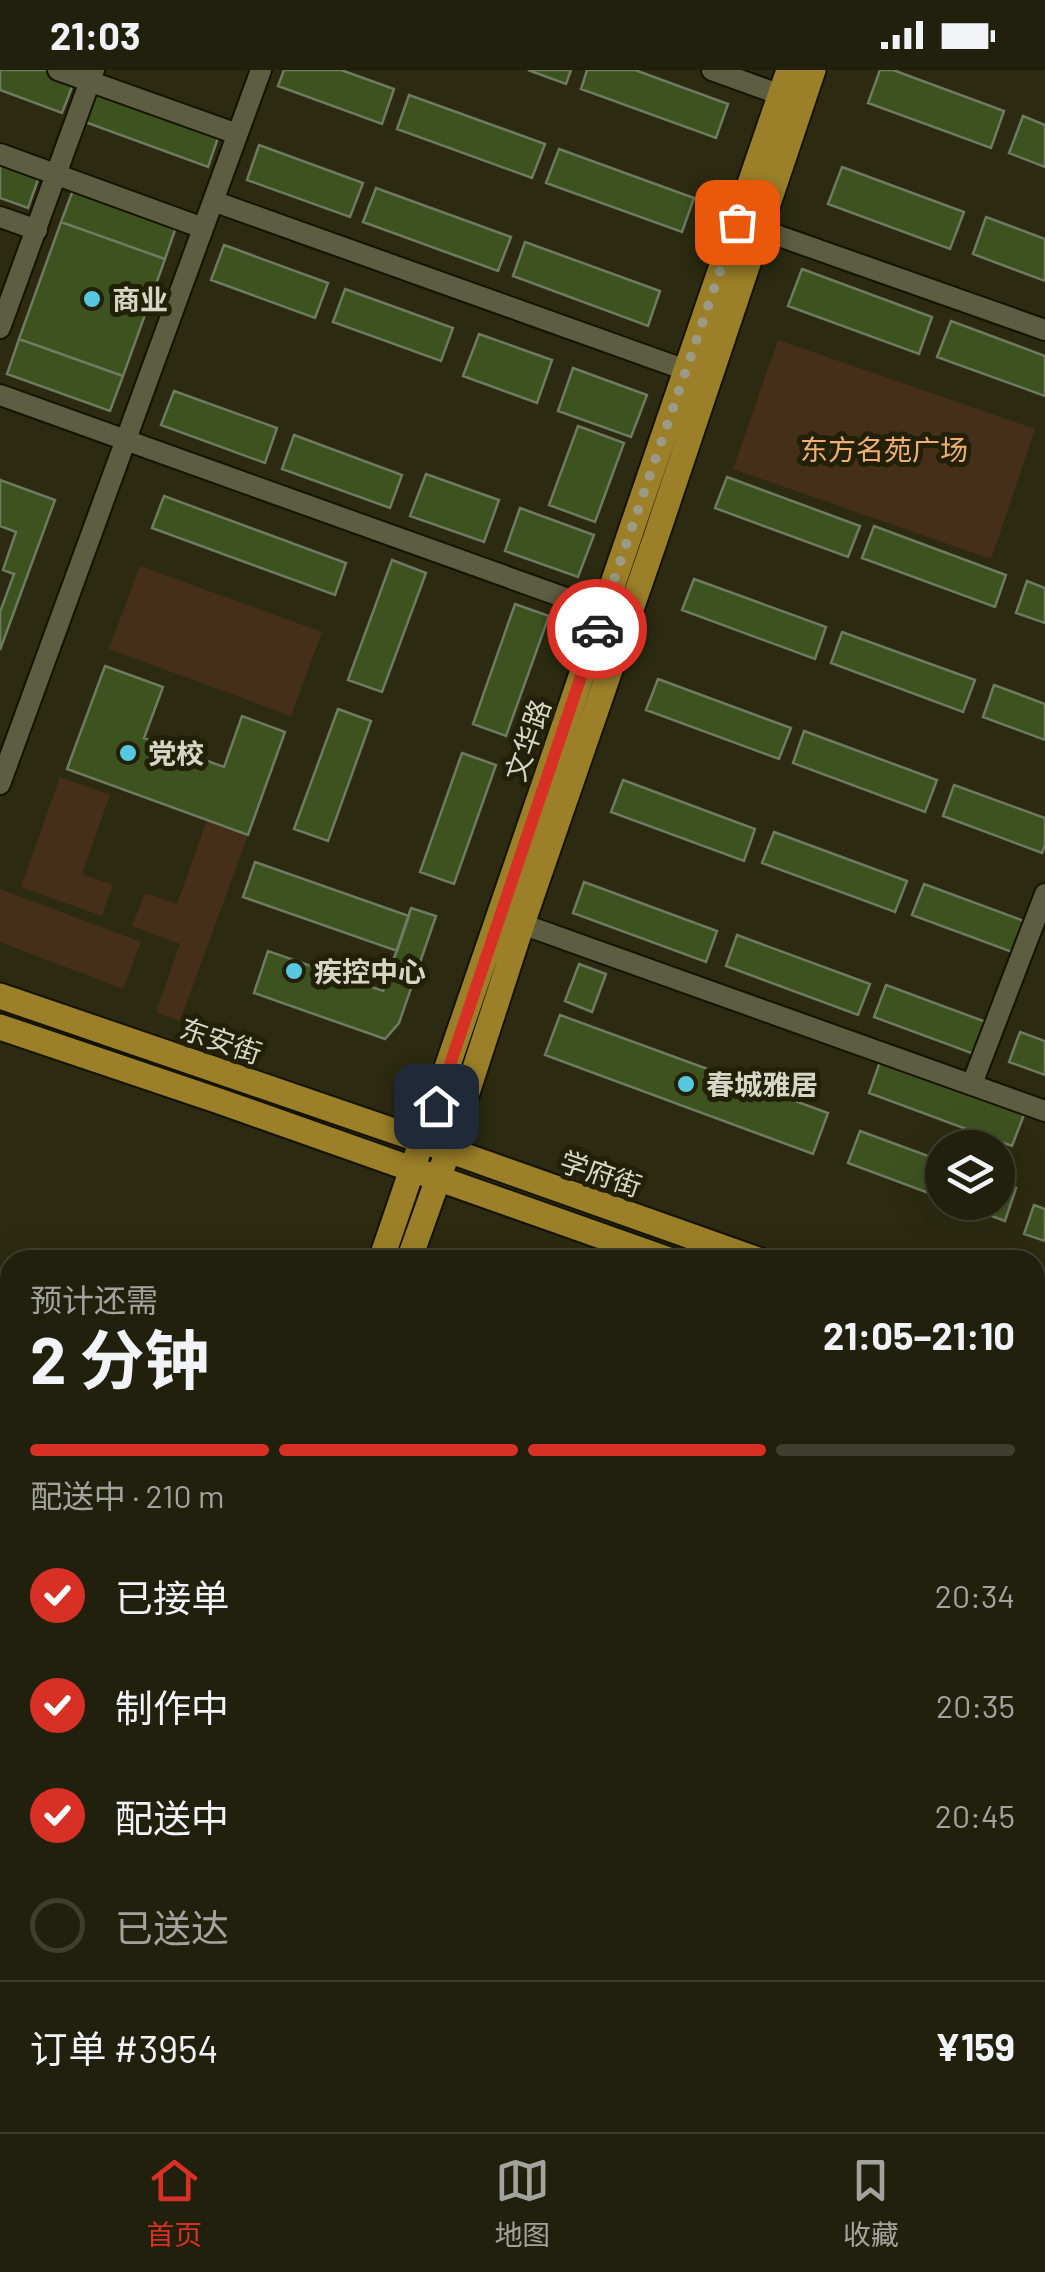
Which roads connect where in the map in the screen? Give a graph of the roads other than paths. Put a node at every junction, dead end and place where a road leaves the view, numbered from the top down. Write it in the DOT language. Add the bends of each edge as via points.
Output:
graph roads {
  1 [pos="58,70"];
  2 [pos="260,70"];
  3 [pos="712,70"];
  4 [pos="789,70"];
  5 [pos="813,70"];
  6 [pos="92,76"];
  7 [pos="781,95"];
  8 [pos="237,134"];
  9 [pos="0,154"];
  10 [pos="57,174"];
  11 [pos="213,200"];
  12 [pos="0,217"];
  13 [pos="748,225"];
  14 [pos="203,228"];
  15 [pos="37,230"];
  16 [pos="2,318"];
  17 [pos="1045,330"];
  18 [pos="697,374"];
  19 [pos="0,394"];
  20 [pos="124,440"];
  21 [pos="602,611"];
  22 [pos="628,620"];
  23 [pos="0,784"];
  24 [pos="1045,894"];
  25 [pos="522,924"];
  26 [pos="0,996"];
  27 [pos="0,1028"];
  28 [pos="972,1084"];
  29 [pos="1045,1111"];
  30 [pos="423,1141"];
  31 [pos="448,1150"];
  32 [pos="424,1174"];
  33 [pos="387,1250"];
  34 [pos="411,1250"];
  35 [pos="641,1250"];
  36 [pos="730,1250"];
  1 -- 6 [label="street"];
  2 -- 8 [label="street"];
  3 -- 7 [label="street"];
  4 -- 7 [label="main road, 文华路"];
  5 -- 13 [label="main road, 文华路"];
  6 -- 8 [label="street"];
  6 -- 10 [label="street"];
  7 -- 13 [label="main road, 文华路"];
  8 -- 11 [label="street"];
  9 -- 10 [label="street"];
  10 -- 14 [label="street"];
  10 -- 15 [label="street"];
  11 -- 14 [label="street"];
  11 -- 18 [label="street"];
  12 -- 15 [label="street"];
  13 -- 17 [label="street"];
  13 -- 18 [label="main road, 文华路"];
  14 -- 20 [label="street"];
  15 -- 16 [label="street"];
  18 -- 21 [label="main road, 文华路"];
  18 -- 22 [label="main road, 文华路"];
  19 -- 20 [label="street"];
  20 -- 21 [label="street"];
  20 -- 23 [label="street"];
  21 -- 22 [label="street"];
  21 -- 30 [label="main road, 文华路"];
  22 -- 25 [label="main road, 文华路"];
  24 -- 28 [label="street"];
  25 -- 28 [label="street"];
  25 -- 31 [label="main road, 文华路"];
  26 -- 30 [label="main road, 东安街"];
  27 -- 32 [label="main road"];
  28 -- 29 [label="street"];
  30 -- 31 [label="main road, 学府街"];
  30 -- 32 [label="main road, 文华路"];
  31 -- 32 [label="main road, 文华路"];
  31 -- 36 [label="main road, 学府街"];
  32 -- 33 [label="main road, 文华路"];
  32 -- 34 [label="main road, 文华路"];
  32 -- 35 [label="main road"];
}
